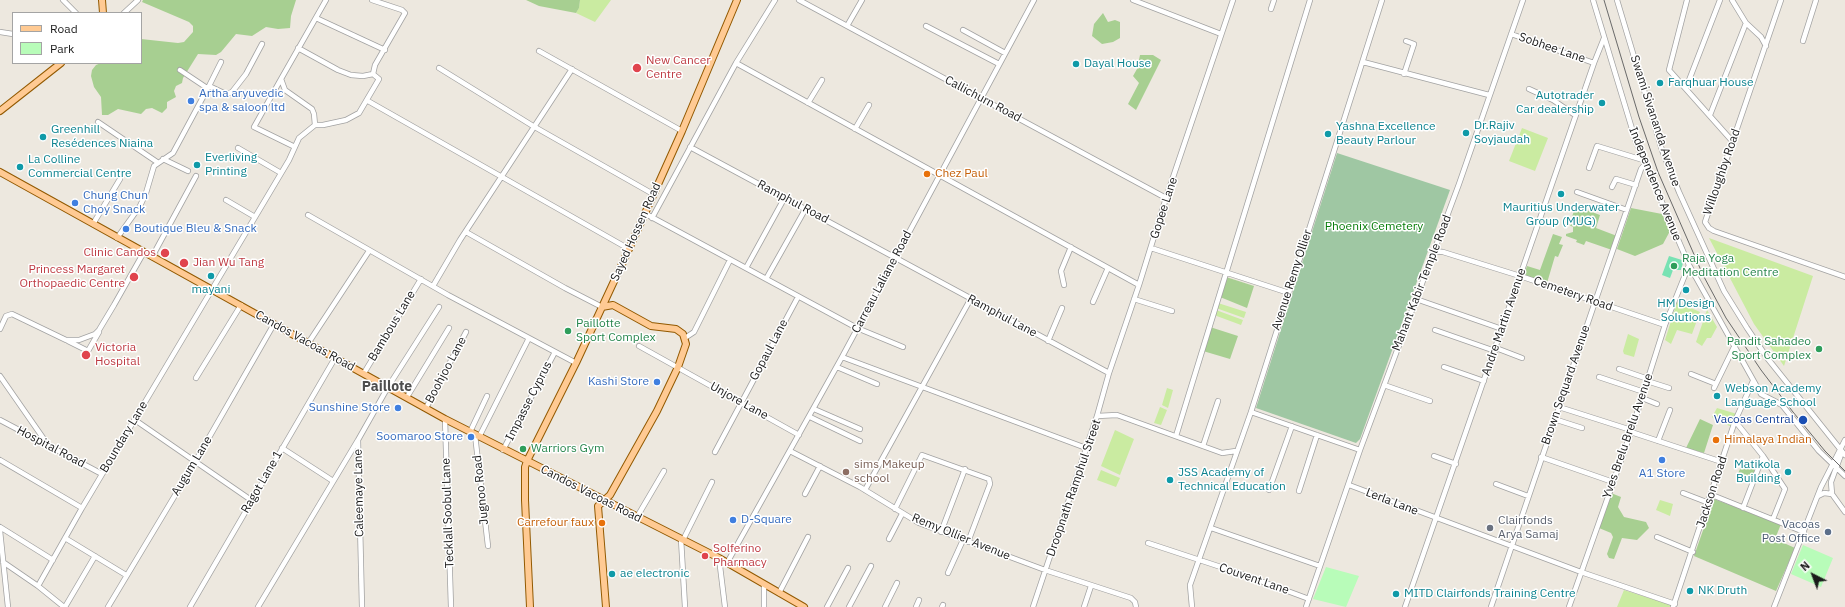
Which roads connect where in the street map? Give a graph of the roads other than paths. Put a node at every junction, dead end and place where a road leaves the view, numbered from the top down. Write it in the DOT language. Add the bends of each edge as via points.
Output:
graph roads {
  1 [pos="63,0"];
  2 [pos="102,0"];
  3 [pos="138,0"];
  4 [pos="326,0"];
  5 [pos="372,0"];
  6 [pos="737,0"];
  7 [pos="775,0"];
  8 [pos="799,0"];
  9 [pos="862,0"];
  10 [pos="1034,0"];
  11 [pos="1133,0"];
  12 [pos="1233,0"];
  13 [pos="1274,0"];
  14 [pos="1310,0"];
  15 [pos="1382,0"];
  16 [pos="1523,0"];
  17 [pos="1593,0"];
  18 [pos="1617,0"];
  19 [pos="1687,0"];
  20 [pos="1720,0"];
  21 [pos="1781,0"];
  22 [pos="1816,0"];
  23 [pos="1731,1"];
  24 [pos="1271,9"];
  25 [pos="75,12"];
  26 [pos="103,12"];
  27 [pos="125,12"];
  28 [pos="316,18"];
  29 [pos="1746,23"];
  30 [pos="847,26"];
  31 [pos="926,26"];
  32 [pos="963,30"];
  33 [pos="1753,30"];
  34 [pos="0,32"];
  35 [pos="12,34"];
  36 [pos="1221,34"];
  37 [pos="1511,34"];
  38 [pos="1769,34"];
  39 [pos="1604,38"];
  40 [pos="1406,41"];
  41 [pos="1803,41"];
  42 [pos="262,44"];
  43 [pos="1766,46"];
  44 [pos="298,48"];
  45 [pos="385,50"];
  46 [pos="539,51"];
  47 [pos="1005,53"];
  48 [pos="221,62"];
  49 [pos="1363,62"];
  50 [pos="736,63"];
  51 [pos="1594,63"];
  52 [pos="60,64"];
  53 [pos="1000,64"];
  54 [pos="439,68"];
  55 [pos="572,69"];
  56 [pos="180,70"];
  57 [pos="373,74"];
  58 [pos="1404,74"];
  59 [pos="281,79"];
  60 [pos="822,80"];
  61 [pos="208,87"];
  62 [pos="1686,88"];
  63 [pos="1529,89"];
  64 [pos="1489,95"];
  65 [pos="981,98"];
  66 [pos="368,101"];
  67 [pos="808,103"];
  68 [pos="869,105"];
  69 [pos="0,111"];
  70 [pos="1575,115"];
  71 [pos="1710,115"];
  72 [pos="98,122"];
  73 [pos="315,125"];
  74 [pos="533,126"];
  75 [pos="855,129"];
  76 [pos="682,131"];
  77 [pos="1733,142"];
  78 [pos="295,147"];
  79 [pos="690,147"];
  80 [pos="238,148"];
  81 [pos="163,159"];
  82 [pos="158,162"];
  83 [pos="1644,162"];
  84 [pos="1589,168"];
  85 [pos="188,171"];
  86 [pos="0,172"];
  87 [pos="281,173"];
  88 [pos="196,176"];
  89 [pos="940,176"];
  90 [pos="501,177"];
  91 [pos="120,179"];
  92 [pos="1636,185"];
  93 [pos="1612,187"];
  94 [pos="1577,192"];
  95 [pos="653,194"];
  96 [pos="785,197"];
  97 [pos="1166,198"];
  98 [pos="226,200"];
  99 [pos="806,208"];
  100 [pos="1627,210"];
  101 [pos="644,213"];
  102 [pos="308,215"];
  103 [pos="256,216"];
  104 [pos="652,218"];
  105 [pos="93,224"];
  106 [pos="466,232"];
  107 [pos="117,238"];
  108 [pos="1071,247"];
  109 [pos="1151,248"];
  110 [pos="628,250"];
  111 [pos="369,251"];
  112 [pos="1434,251"];
  113 [pos="144,252"];
  114 [pos="152,257"];
  115 [pos="895,258"];
  116 [pos="730,260"];
  117 [pos="1689,265"];
  118 [pos="746,268"];
  119 [pos="1108,268"];
  120 [pos="1226,272"];
  121 [pos="1520,276"];
  122 [pos="1845,277"];
  123 [pos="421,279"];
  124 [pos="766,279"];
  125 [pos="1064,285"];
  126 [pos="1139,285"];
  127 [pos="433,286"];
  128 [pos="213,290"];
  129 [pos="609,292"];
  130 [pos="1289,292"];
  131 [pos="798,297"];
  132 [pos="1134,299"];
  133 [pos="1416,299"];
  134 [pos="970,300"];
  135 [pos="1093,302"];
  136 [pos="1595,302"];
  137 [pos="242,305"];
  138 [pos="613,305"];
  139 [pos="439,307"];
  140 [pos="602,307"];
  141 [pos="1062,308"];
  142 [pos="1172,311"];
  143 [pos="274,324"];
  144 [pos="1665,325"];
  145 [pos="449,328"];
  146 [pos="858,328"];
  147 [pos="0,329"];
  148 [pos="1502,329"];
  149 [pos="99,330"];
  150 [pos="1435,330"];
  151 [pos="466,332"];
  152 [pos="529,338"];
  153 [pos="685,338"];
  154 [pos="66,340"];
  155 [pos="1048,341"];
  156 [pos="309,342"];
  157 [pos="639,346"];
  158 [pos="1734,346"];
  159 [pos="903,347"];
  160 [pos="1495,350"];
  161 [pos="555,352"];
  162 [pos="842,357"];
  163 [pos="336,358"];
  164 [pos="1522,358"];
  165 [pos="576,363"];
  166 [pos="678,367"];
  167 [pos="837,367"];
  168 [pos="1444,367"];
  169 [pos="1619,369"];
  170 [pos="364,373"];
  171 [pos="1109,373"];
  172 [pos="1691,374"];
  173 [pos="0,376"];
  174 [pos="1598,377"];
  175 [pos="196,378"];
  176 [pos="1648,380"];
  177 [pos="1484,381"];
  178 [pos="1753,381"];
  179 [pos="877,384"];
  180 [pos="1384,385"];
  181 [pos="388,387"];
  182 [pos="922,387"];
  183 [pos="1669,388"];
  184 [pos="1644,392"];
  185 [pos="487,396"];
  186 [pos="407,397"];
  187 [pos="1642,398"];
  188 [pos="1218,401"];
  189 [pos="1430,401"];
  190 [pos="740,403"];
  191 [pos="1657,404"];
  192 [pos="1558,407"];
  193 [pos="426,408"];
  194 [pos="814,409"];
  195 [pos="1670,410"];
  196 [pos="1251,412"];
  197 [pos="1097,416"];
  198 [pos="810,417"];
  199 [pos="445,419"];
  200 [pos="1554,419"];
  201 [pos="0,420"];
  202 [pos="134,420"];
  203 [pos="1735,421"];
  204 [pos="1292,426"];
  205 [pos="1582,428"];
  206 [pos="860,429"];
  207 [pos="1631,431"];
  208 [pos="475,434"];
  209 [pos="799,435"];
  210 [pos="1317,435"];
  211 [pos="1176,436"];
  212 [pos="358,440"];
  213 [pos="1845,440"];
  214 [pos="860,441"];
  215 [pos="1658,441"];
  216 [pos="1203,446"];
  217 [pos="49,447"];
  218 [pos="282,448"];
  219 [pos="1086,448"];
  220 [pos="504,450"];
  221 [pos="1360,450"];
  222 [pos="1843,450"];
  223 [pos="790,451"];
  224 [pos="1236,451"];
  225 [pos="715,452"];
  226 [pos="1434,456"];
  227 [pos="1763,456"];
  228 [pos="1541,457"];
  229 [pos="0,460"];
  230 [pos="527,461"];
  231 [pos="194,462"];
  232 [pos="1722,462"];
  233 [pos="1456,464"];
  234 [pos="820,466"];
  235 [pos="1834,467"];
  236 [pos="664,470"];
  237 [pos="964,470"];
  238 [pos="102,474"];
  239 [pos="1845,476"];
  240 [pos="1832,479"];
  241 [pos="333,481"];
  242 [pos="712,482"];
  243 [pos="1613,482"];
  244 [pos="1496,484"];
  245 [pos="1349,485"];
  246 [pos="865,490"];
  247 [pos="1269,490"];
  248 [pos="1299,491"];
  249 [pos="1683,493"];
  250 [pos="805,494"];
  251 [pos="1832,494"];
  252 [pos="1712,495"];
  253 [pos="1528,496"];
  254 [pos="1818,496"];
  255 [pos="251,500"];
  256 [pos="604,500"];
  257 [pos="1709,503"];
  258 [pos="82,508"];
  259 [pos="1743,508"];
  260 [pos="895,509"];
  261 [pos="1845,512"];
  262 [pos="902,514"];
  263 [pos="637,518"];
  264 [pos="1436,519"];
  265 [pos="1774,519"];
  266 [pos="0,527"];
  267 [pos="1211,528"];
  268 [pos="0,531"];
  269 [pos="941,532"];
  270 [pos="1804,532"];
  271 [pos="808,537"];
  272 [pos="1657,537"];
  273 [pos="65,538"];
  274 [pos="889,539"];
  275 [pos="682,540"];
  276 [pos="966,541"];
  277 [pos="1148,543"];
  278 [pos="1,545"];
  279 [pos="488,546"];
  280 [pos="1511,546"];
  281 [pos="1693,552"];
  282 [pos="95,556"];
  283 [pos="719,558"];
  284 [pos="53,560"];
  285 [pos="1199,560"];
  286 [pos="3,562"];
  287 [pos="727,563"];
  288 [pos="871,566"];
  289 [pos="1320,566"];
  290 [pos="848,568"];
  291 [pos="1045,570"];
  292 [pos="1581,572"];
  293 [pos="948,573"];
  294 [pos="126,575"];
  295 [pos="897,583"];
  296 [pos="764,584"];
  297 [pos="38,586"];
  298 [pos="1090,586"];
  299 [pos="779,592"];
  300 [pos="1309,599"];
  301 [pos="919,600"];
  302 [pos="1674,605"];
  303 [pos="8,607"];
  304 [pos="65,607"];
  305 [pos="108,607"];
  306 [pos="190,607"];
  307 [pos="258,607"];
  308 [pos="362,607"];
  309 [pos="451,607"];
  310 [pos="530,607"];
  311 [pos="606,607"];
  312 [pos="685,607"];
  313 [pos="725,607"];
  314 [pos="764,607"];
  315 [pos="802,607"];
  316 [pos="827,607"];
  317 [pos="849,607"];
  318 [pos="884,607"];
  319 [pos="916,607"];
  320 [pos="1033,607"];
  321 [pos="1084,607"];
  322 [pos="1136,607"];
  323 [pos="1192,607"];
  324 [pos="1306,607"];
  325 [pos="1405,607"];
  326 [pos="1491,607"];
  327 [pos="1569,607"];
  328 [pos="1774,607"];
  1 -- 25 [label="street"];
  2 -- 26 [label="main road"];
  3 -- 27 [label="street"];
  4 -- 28 [label="street"];
  5 -- 45 [label="street" via="406,13"];
  6 -- 76 [label="main road, Sayed Hossen Road"];
  7 -- 50 [label="street"];
  8 -- 30 [label="street, Callichurn Road"];
  9 -- 30 [label="street"];
  10 -- 47 [label="street, Carreau Laliane Road"];
  11 -- 36 [label="street"];
  12 -- 36 [label="street, Gopee Lane"];
  13 -- 24 [label="street"];
  14 -- 120 [label="street"];
  15 -- 49 [label="street, Avenue Remy Ollier"];
  16 -- 37 [label="street, Mahant Kabir Temple Road"];
  17 -- 39 [label="street, Independence Avenue"];
  18 -- 222 [label="street, Swami Sivananda Avenue" via="1662,150 1724,290 1768,358"];
  19 -- 62 [label="street" via="1669,70"];
  20 -- 62 [label="street"];
  21 -- 38 [label="street, Willoughby Road"];
  22 -- 41 [label="street"];
  23 -- 29 [label="street"];
  28 -- 44 [label="street"];
  28 -- 45 [label="street"];
  29 -- 33 [label="street"];
  29 -- 71 [label="street"];
  30 -- 65 [label="street, Callichurn Road"];
  31 -- 53 [label="street"];
  32 -- 47 [label="street"];
  33 -- 38 [label="street" via="1761,35"];
  33 -- 43 [label="street"];
  34 -- 35 [label="street"];
  36 -- 97 [label="street, Gopee Lane"];
  37 -- 51 [label="street, Sobhee Lane"];
  37 -- 64 [label="street, Mahant Kabir Temple Road"];
  38 -- 43 [label="street, Willoughby Road"];
  39 -- 51 [label="street, Andre Martin Avenue"];
  39 -- 83 [label="street, Independence Avenue"];
  40 -- 58 [label="street" via="1414,44"];
  42 -- 61 [label="street" via="246,74 232,92 226,94"];
  43 -- 77 [label="street, Willoughby Road"];
  44 -- 57 [label="street" via="351,75"];
  44 -- 59 [label="street"];
  45 -- 57 [label="street" via="375,65"];
  46 -- 55 [label="street"];
  47 -- 53 [label="street, Carreau Laliane Road"];
  48 -- 61 [label="street"];
  49 -- 58 [label="street"];
  49 -- 130 [label="street, Avenue Remy Ollier"];
  50 -- 67 [label="street"];
  50 -- 79 [label="street"];
  51 -- 70 [label="street, Andre Martin Avenue"];
  52 -- 69 [label="main road"];
  53 -- 65 [label="street, Carreau Laliane Road"];
  54 -- 74 [label="street"];
  55 -- 74 [label="street"];
  55 -- 76 [label="street"];
  56 -- 61 [label="street"];
  57 -- 66 [label="street" via="379,78 379,82"];
  58 -- 64 [label="street"];
  59 -- 73 [label="street" via="284,90 312,109"];
  59 -- 78 [label="street" via="254,127"];
  60 -- 67 [label="street"];
  61 -- 81 [label="street" via="178,144 168,157"];
  62 -- 71 [label="street"];
  63 -- 70 [label="street" via="1553,100"];
  64 -- 112 [label="street, Mahant Kabir Temple Road"];
  65 -- 89 [label="street, Carreau Laliane Road"];
  65 -- 97 [label="street, Callichurn Road"];
  66 -- 73 [label="street" via="354,116"];
  66 -- 90 [label="street"];
  67 -- 75 [label="street"];
  68 -- 75 [label="street"];
  70 -- 121 [label="street, Andre Martin Avenue"];
  71 -- 77 [label="street"];
  72 -- 82 [label="street"];
  73 -- 78 [label="street, Boundary Lane" via="302,134"];
  74 -- 90 [label="street"];
  74 -- 95 [label="street"];
  75 -- 89 [label="street"];
  76 -- 95 [label="main road, Sayed Hossen Road"];
  77 -- 122 [label="street, Willoughby Road" via="1706,225 1714,231"];
  78 -- 87 [label="street, Boundary Lane"];
  79 -- 96 [label="street, Ramphul Road"];
  79 -- 104 [label="street"];
  80 -- 87 [label="street"];
  81 -- 82 [label="street"];
  81 -- 85 [label="street"];
  82 -- 107 [label="street" via="151,171 140,206"];
  83 -- 84 [label="street" via="1597,146"];
  83 -- 92 [label="street, Brown Sequard Avenue"];
  83 -- 117 [label="street, Independence Avenue"];
  86 -- 105 [label="main road, Candos Vacoas Road"];
  87 -- 103 [label="street, Boundary Lane"];
  88 -- 114 [label="street"];
  89 -- 108 [label="street"];
  89 -- 115 [label="street, Carreau Laliane Road"];
  90 -- 106 [label="street"];
  90 -- 110 [label="street"];
  91 -- 105 [label="street"];
  92 -- 93 [label="street" via="1616,179"];
  92 -- 100 [label="street, Brown Sequard Avenue"];
  94 -- 100 [label="street"];
  95 -- 101 [label="main road, Sayed Hossen Road"];
  96 -- 99 [label="street, Ramphul Road"];
  96 -- 118 [label="street"];
  97 -- 109 [label="street, Gopee Lane"];
  98 -- 103 [label="street"];
  99 -- 115 [label="street, Ramphul Road"];
  99 -- 124 [label="street"];
  100 -- 136 [label="street, Brown Sequard Avenue"];
  101 -- 104 [label="street"];
  101 -- 110 [label="main road, Sayed Hossen Road"];
  102 -- 111 [label="street"];
  103 -- 128 [label="street, Boundary Lane"];
  104 -- 116 [label="street"];
  105 -- 107 [label="main road, Candos Vacoas Road"];
  106 -- 127 [label="street"];
  106 -- 140 [label="street"];
  107 -- 113 [label="main road, Candos Vacoas Road"];
  108 -- 119 [label="street"];
  108 -- 125 [label="street" via="1061,271"];
  109 -- 120 [label="street"];
  109 -- 126 [label="street, Gopee Lane"];
  110 -- 129 [label="main road, Sayed Hossen Road"];
  111 -- 123 [label="street"];
  111 -- 156 [label="street"];
  112 -- 121 [label="street, Cemetery Road"];
  112 -- 133 [label="street, Mahant Kabir Temple Road"];
  113 -- 114 [label="main road, Candos Vacoas Road"];
  113 -- 149 [label="street"];
  114 -- 128 [label="main road, Candos Vacoas Road"];
  115 -- 134 [label="street, Ramphul Lane"];
  115 -- 146 [label="street, Carreau Laliane Road"];
  116 -- 118 [label="street"];
  116 -- 153 [label="street" via="694,332"];
  117 -- 144 [label="street, Yves Brelu Brelu Avenue"];
  117 -- 158 [label="street, Independence Avenue"];
  118 -- 124 [label="street"];
  119 -- 126 [label="street"];
  119 -- 135 [label="street"];
  120 -- 130 [label="street"];
  120 -- 211 [label="street"];
  121 -- 136 [label="street, Cemetery Road"];
  121 -- 148 [label="street, Andre Martin Avenue"];
  123 -- 127 [label="street"];
  123 -- 170 [label="street, Bambous Lane"];
  124 -- 131 [label="street"];
  126 -- 132 [label="street, Gopee Lane"];
  127 -- 152 [label="street"];
  128 -- 137 [label="main road, Candos Vacoas Road"];
  128 -- 202 [label="street, Boundary Lane"];
  129 -- 138 [label="main road"];
  129 -- 140 [label="main road, Sayed Hossen Road"];
  130 -- 196 [label="street, Avenue Remy Ollier"];
  131 -- 146 [label="street"];
  131 -- 190 [label="street, Gopaul Lane"];
  132 -- 142 [label="street"];
  132 -- 171 [label="street, Gopee Lane"];
  133 -- 148 [label="street"];
  133 -- 180 [label="street, Mahant Kabir Temple Road"];
  134 -- 155 [label="street, Ramphul Lane"];
  134 -- 182 [label="street"];
  136 -- 144 [label="street, Cemetery Road"];
  136 -- 192 [label="street, Brown Sequard Avenue"];
  137 -- 143 [label="main road, Candos Vacoas Road"];
  137 -- 175 [label="street"];
  138 -- 140 [label="main road"];
  138 -- 153 [label="main road" via="651,326 678,331"];
  139 -- 181 [label="street, Caleemaye Lane"];
  140 -- 165 [label="main road, Sayed Hossen Road"];
  141 -- 155 [label="street"];
  143 -- 156 [label="main road, Candos Vacoas Road"];
  143 -- 231 [label="street, Augum Lane"];
  144 -- 176 [label="street, Yves Brelu Brelu Avenue"];
  145 -- 186 [label="street"];
  146 -- 159 [label="street"];
  146 -- 162 [label="street, Carreau Laliane Road"];
  147 -- 154 [label="street" via="6,316 12,314"];
  148 -- 160 [label="street, Andre Martin Avenue"];
  149 -- 154 [label="street" via="83,339"];
  149 -- 154 [label="street" via="88,351"];
  150 -- 160 [label="street"];
  151 -- 193 [label="street, Boohjoo Lane"];
  152 -- 161 [label="street"];
  152 -- 208 [label="street"];
  153 -- 166 [label="main road" via="686,348"];
  155 -- 171 [label="street, Ramphul Lane"];
  156 -- 163 [label="main road, Candos Vacoas Road"];
  157 -- 166 [label="street, Unjore Lane"];
  158 -- 172 [label="street" via="1715,386"];
  158 -- 178 [label="street, Independence Avenue"];
  160 -- 164 [label="street"];
  160 -- 177 [label="street, Andre Martin Avenue"];
  161 -- 165 [label="street"];
  161 -- 220 [label="street, Impasse Cyprus"];
  162 -- 167 [label="street, Carreau Laliane Road"];
  162 -- 182 [label="street"];
  163 -- 170 [label="main road, Candos Vacoas Road"];
  163 -- 218 [label="street, Ragot Lane 1"];
  165 -- 230 [label="main road, Sayed Hossen Road"];
  166 -- 190 [label="street, Unjore Lane"];
  166 -- 256 [label="main road" via="657,411 610,495"];
  167 -- 179 [label="street"];
  167 -- 194 [label="street, Carreau Laliane Road"];
  168 -- 177 [label="street"];
  169 -- 176 [label="street"];
  170 -- 181 [label="main road, Candos Vacoas Road"];
  171 -- 197 [label="street, Gopee Lane"];
  173 -- 217 [label="street"];
  174 -- 184 [label="street"];
  176 -- 183 [label="street"];
  176 -- 184 [label="street, Yves Brelu Brelu Avenue"];
  177 -- 233 [label="street, Andre Martin Avenue"];
  178 -- 203 [label="street, Jackson Road"];
  178 -- 235 [label="street, Independence Avenue" via="1761,394 1782,405"];
  180 -- 189 [label="street"];
  180 -- 221 [label="street, Mahant Kabir Temple Road"];
  181 -- 186 [label="main road, Candos Vacoas Road"];
  181 -- 212 [label="street, Caleemaye Lane"];
  182 -- 219 [label="street"];
  182 -- 246 [label="street"];
  184 -- 187 [label="street, Yves Brelu Brelu Avenue"];
  185 -- 208 [label="street"];
  186 -- 193 [label="main road, Candos Vacoas Road"];
  187 -- 191 [label="street"];
  187 -- 207 [label="street, Yves Brelu Brelu Avenue"];
  188 -- 216 [label="street"];
  190 -- 209 [label="street, Unjore Lane"];
  190 -- 225 [label="street, Gopaul Lane"];
  192 -- 200 [label="street, Brown Sequard Avenue"];
  192 -- 207 [label="street"];
  193 -- 199 [label="main road, Candos Vacoas Road"];
  194 -- 198 [label="street, Carreau Laliane Road"];
  194 -- 206 [label="street"];
  195 -- 215 [label="street"];
  196 -- 204 [label="street"];
  196 -- 224 [label="street, Avenue Remy Ollier"];
  197 -- 211 [label="street, Droopnath Ramphul Street" via="1117,415"];
  197 -- 219 [label="street, Droopnath Ramphul Street"];
  198 -- 209 [label="street, Carreau Laliane Road"];
  198 -- 214 [label="street"];
  199 -- 208 [label="main road, Candos Vacoas Road"];
  199 -- 309 [label="street, Tecklall Soobul Lane"];
  200 -- 205 [label="street"];
  200 -- 228 [label="street, Brown Sequard Avenue"];
  201 -- 217 [label="street, Hospital Road"];
  202 -- 231 [label="street"];
  202 -- 238 [label="street, Boundary Lane"];
  203 -- 227 [label="street"];
  203 -- 232 [label="street, Jackson Road"];
  204 -- 210 [label="street"];
  204 -- 247 [label="street"];
  207 -- 215 [label="street"];
  207 -- 243 [label="street, Yves Brelu Brelu Avenue"];
  208 -- 220 [label="main road, Candos Vacoas Road"];
  208 -- 279 [label="street, Jugnoo Road"];
  209 -- 223 [label="street, Carreau Laliane Road"];
  210 -- 221 [label="street"];
  210 -- 248 [label="street"];
  211 -- 216 [label="street, Droopnath Ramphul Street"];
  212 -- 241 [label="street"];
  212 -- 308 [label="street, Caleemaye Lane"];
  213 -- 222 [label="street"];
  215 -- 232 [label="street"];
  216 -- 224 [label="street, Droopnath Ramphul Street" via="1222,454"];
  217 -- 238 [label="street, Hospital Road"];
  218 -- 241 [label="street"];
  218 -- 255 [label="street, Ragot Lane 1"];
  219 -- 291 [label="street, Droopnath Ramphul Street"];
  220 -- 230 [label="main road, Candos Vacoas Road"];
  221 -- 245 [label="street, Mahant Kabir Temple Road"];
  222 -- 235 [label="street"];
  223 -- 234 [label="street, Remy Ollier Avenue"];
  223 -- 287 [label="street, Carreau Laliane Road"];
  224 -- 267 [label="street, Avenue Remy Ollier"];
  226 -- 233 [label="street"];
  227 -- 259 [label="street"];
  227 -- 265 [label="street" via="1785,489"];
  228 -- 243 [label="street"];
  228 -- 253 [label="street, Brown Sequard Avenue"];
  229 -- 258 [label="street"];
  230 -- 256 [label="main road, Candos Vacoas Road"];
  230 -- 310 [label="main road" via="525,500"];
  231 -- 255 [label="street"];
  231 -- 294 [label="street, Augum Lane"];
  232 -- 252 [label="street, Jackson Road"];
  233 -- 264 [label="street, Andre Martin Avenue"];
  234 -- 246 [label="street, Remy Ollier Avenue"];
  234 -- 250 [label="street"];
  235 -- 239 [label="street"];
  235 -- 240 [label="street"];
  235 -- 254 [label="street"];
  236 -- 263 [label="street"];
  237 -- 260 [label="street" via="921,455"];
  237 -- 269 [label="street"];
  237 -- 276 [label="street" via="989,478 990,481"];
  238 -- 258 [label="street, Boundary Lane"];
  239 -- 240 [label="street" via="1836,476"];
  240 -- 251 [label="street"];
  241 -- 307 [label="street"];
  242 -- 275 [label="street"];
  243 -- 292 [label="street, Yves Brelu Brelu Avenue"];
  244 -- 253 [label="street"];
  245 -- 264 [label="street, Lerla Lane"];
  245 -- 289 [label="street, Mahant Kabir Temple Road"];
  246 -- 260 [label="street, Remy Ollier Avenue"];
  249 -- 257 [label="street"];
  251 -- 254 [label="street" via="1824,493"];
  251 -- 261 [label="street"];
  252 -- 257 [label="street, Jackson Road"];
  252 -- 259 [label="street"];
  253 -- 280 [label="street, Brown Sequard Avenue"];
  254 -- 270 [label="street"];
  255 -- 306 [label="street, Ragot Lane 1"];
  256 -- 263 [label="main road, Candos Vacoas Road"];
  256 -- 311 [label="main road" via="598,506 597,512"];
  257 -- 281 [label="street, Jackson Road"];
  258 -- 273 [label="street, Boundary Lane"];
  259 -- 265 [label="street"];
  260 -- 262 [label="street, Remy Ollier Avenue"];
  262 -- 269 [label="street, Remy Ollier Avenue"];
  262 -- 274 [label="street"];
  263 -- 275 [label="main road, Candos Vacoas Road"];
  264 -- 280 [label="street, Lerla Lane"];
  264 -- 325 [label="street, Andre Martin Avenue"];
  265 -- 270 [label="street"];
  266 -- 284 [label="street"];
  267 -- 285 [label="street, Avenue Remy Ollier"];
  267 -- 289 [label="street"];
  268 -- 278 [label="street"];
  269 -- 276 [label="street, Remy Ollier Avenue"];
  270 -- 328 [label="street"];
  271 -- 299 [label="street"];
  272 -- 281 [label="street"];
  273 -- 282 [label="street"];
  273 -- 284 [label="street, Boundary Lane"];
  275 -- 283 [label="main road, Candos Vacoas Road"];
  275 -- 312 [label="street"];
  276 -- 291 [label="street, Remy Ollier Avenue"];
  276 -- 293 [label="street"];
  277 -- 285 [label="street, Couvent Lane"];
  278 -- 286 [label="street"];
  280 -- 292 [label="street, Lerla Lane"];
  280 -- 326 [label="street, Brown Sequard Avenue"];
  281 -- 302 [label="street, Jackson Road"];
  282 -- 294 [label="street"];
  282 -- 304 [label="street"];
  283 -- 287 [label="main road, Candos Vacoas Road"];
  283 -- 313 [label="street"];
  284 -- 297 [label="street, Boundary Lane"];
  285 -- 300 [label="street, Couvent Lane"];
  285 -- 323 [label="street, Avenue Remy Ollier" via="1190,585"];
  286 -- 297 [label="street"];
  286 -- 303 [label="street"];
  287 -- 296 [label="main road, Candos Vacoas Road"];
  288 -- 317 [label="street"];
  289 -- 300 [label="street, Mahant Kabir Temple Road"];
  290 -- 316 [label="street"];
  291 -- 298 [label="street, Remy Ollier Avenue"];
  291 -- 320 [label="street, Droopnath Ramphul Street"];
  292 -- 302 [label="street, Lerla Lane"];
  292 -- 327 [label="street, Yves Brelu Brelu Avenue"];
  294 -- 305 [label="street, Augum Lane"];
  295 -- 318 [label="street"];
  296 -- 299 [label="main road, Candos Vacoas Road"];
  296 -- 314 [label="street"];
  297 -- 304 [label="street"];
  298 -- 321 [label="street"];
  298 -- 322 [label="street, Remy Ollier Avenue" via="1131,598"];
  299 -- 315 [label="main road, Candos Vacoas Road"];
  300 -- 324 [label="street, Mahant Kabir Temple Road"];
  301 -- 319 [label="street"];
}
